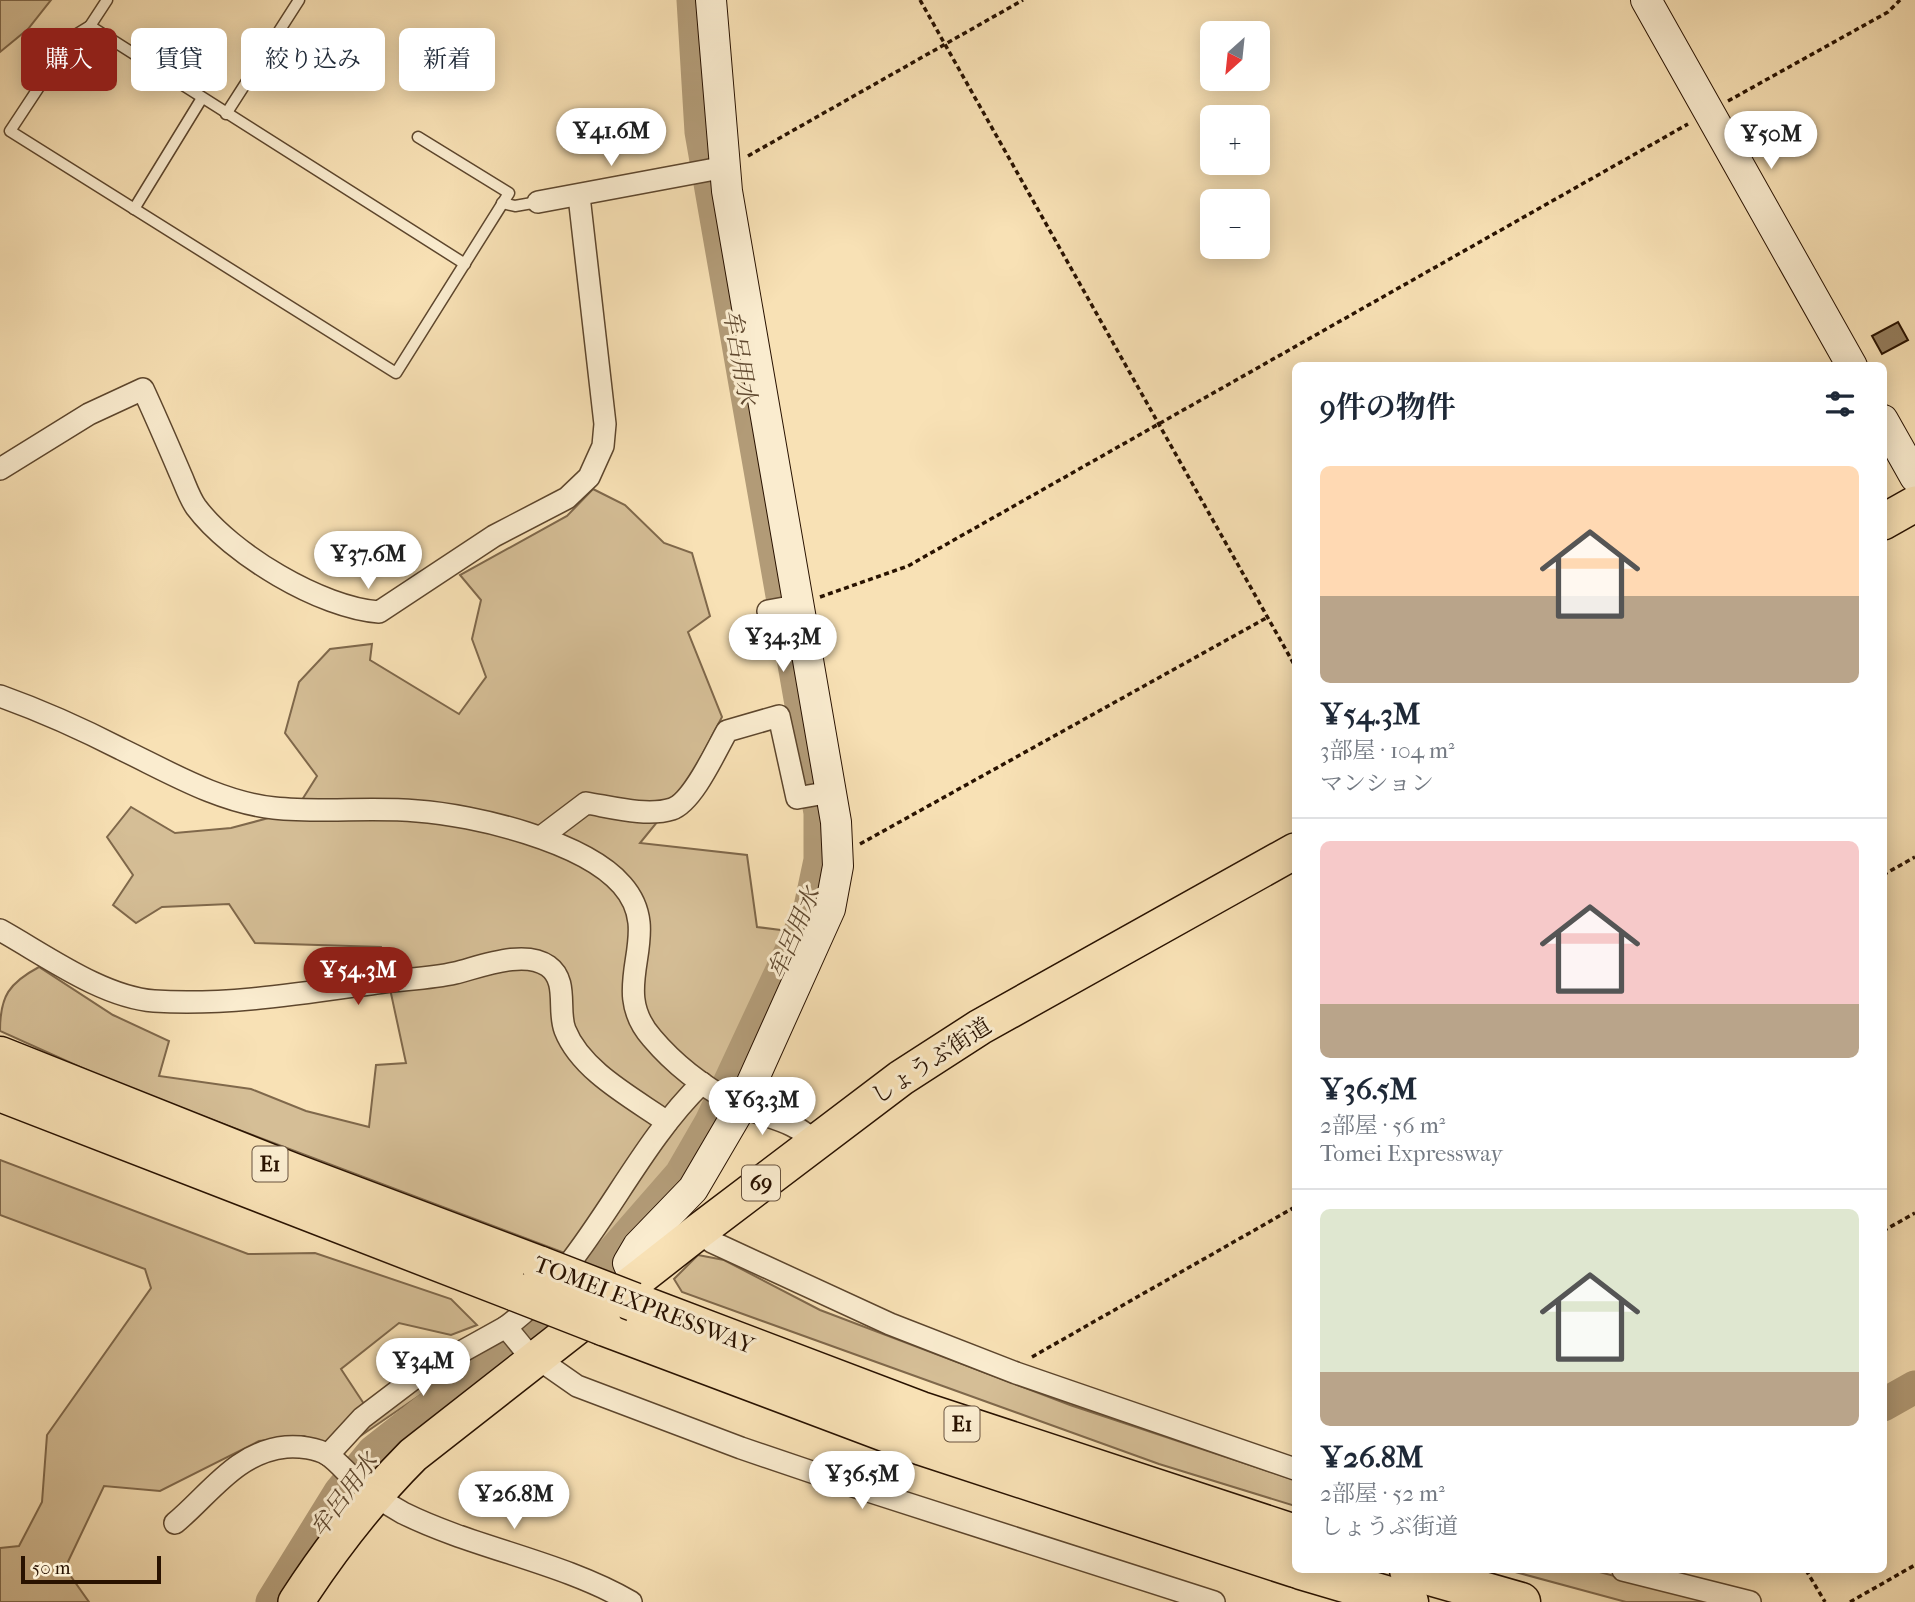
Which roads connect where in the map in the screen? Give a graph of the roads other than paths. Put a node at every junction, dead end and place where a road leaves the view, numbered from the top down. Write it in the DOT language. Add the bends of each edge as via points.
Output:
graph roads {
  1 [pos="107,0"];
  2 [pos="299,0"];
  3 [pos="711,0"];
  4 [pos="1646,0"];
  5 [pos="90,26"];
  6 [pos="202,98"];
  7 [pos="226,114"];
  8 [pos="418,137"];
  9 [pos="719,168"];
  10 [pos="579,196"];
  11 [pos="538,202"];
  12 [pos="502,204"];
  13 [pos="134,209"];
  14 [pos="465,264"];
  15 [pos="1850,362"];
  16 [pos="1887,427"];
  17 [pos="0,469"];
  18 [pos="1915,477"];
  19 [pos="1915,504"];
  20 [pos="1887,520"];
  21 [pos="0,696"];
  22 [pos="827,793"];
  23 [pos="541,837"];
  24 [pos="1292,853"];
  25 [pos="0,930"];
  26 [pos="0,1056"];
  27 [pos="704,1085"];
  28 [pos="0,1092"];
  29 [pos="737,1105"];
  30 [pos="667,1122"];
  31 [pos="814,1142"];
  32 [pos="699,1231"];
  33 [pos="635,1291"];
  34 [pos="523,1321"];
  35 [pos="332,1459"];
  36 [pos="1292,1468"];
  37 [pos="368,1490"];
  38 [pos="175,1523"];
  39 [pos="1292,1533"];
  40 [pos="1292,1567"];
  41 [pos="1311,1573"];
  42 [pos="1420,1573"];
  43 [pos="1635,1573"];
  44 [pos="296,1602"];
  45 [pos="631,1602"];
  46 [pos="1214,1602"];
  47 [pos="1409,1602"];
  48 [pos="1521,1602"];
  49 [pos="1750,1602"];
  1 -- 5 [label="lane"];
  2 -- 7 [label="lane"];
  3 -- 9 [label="street"];
  4 -- 15 [label="street"];
  5 -- 6 [label="lane"];
  5 -- 13 [label="lane" via="72,37 10,131"];
  6 -- 7 [label="lane"];
  6 -- 13 [label="lane"];
  7 -- 14 [label="lane"];
  8 -- 12 [label="lane" via="509,193"];
  9 -- 10 [label="street"];
  9 -- 22 [label="street" via="767,411 785,608"];
  10 -- 11 [label="street"];
  10 -- 17 [label="street" via="605,424 603,446 589,477 567,498 494,536 379,612 359,611 280,577 251,559 211,523 195,506 143,388 89,414"];
  11 -- 12 [label="lane"];
  12 -- 14 [label="lane"];
  13 -- 14 [label="lane" via="396,373"];
  16 -- 18 [label="street"];
  19 -- 20 [label="main road"];
  21 -- 23 [label="street" via="81,728 200,787 251,803 272,808 415,811"];
  22 -- 23 [label="street" via="797,798 779,716 727,731 694,788 673,809 648,811 586,803"];
  22 -- 29 [label="street" via="837,845 836,887 830,909"];
  23 -- 27 [label="street" via="589,857 622,884 637,906 641,928 631,993 634,1013 651,1038"];
  24 -- 31 [label="main road, しょうぶ街道 / 69" via="980,1027"];
  25 -- 30 [label="street" via="107,989 154,1001 284,997 530,959 549,966 561,984 565,1030 582,1056"];
  26 -- 34 [label="highway, TOMEI EXPRESSWAY / E1" via="294,1173"];
  27 -- 29 [label="street"];
  27 -- 30 [label="street"];
  28 -- 34 [label="highway, TOMEI EXPRESSWAY / E1"];
  29 -- 31 [label="street" via="804,1131"];
  29 -- 33 [label="street" via="693,1189 638,1246 628,1263"];
  30 -- 34 [label="street" via="582,1244 522,1316"];
  31 -- 32 [label="main road, しょうぶ街道 / 69"];
  32 -- 33 [label="main road, しょうぶ街道 / 69"];
  32 -- 36 [label="street" via="712,1242 890,1324 1016,1373"];
  33 -- 34 [label="highway, TOMEI EXPRESSWAY / E1, bridge"];
  33 -- 34 [label="main road, しょうぶ街道 / 69"];
  33 -- 39 [label="highway, TOMEI EXPRESSWAY / E1" via="921,1410"];
  34 -- 35 [label="street" via="416,1377 362,1418"];
  34 -- 37 [label="main road, しょうぶ街道 / 69" via="413,1455"];
  34 -- 40 [label="highway, TOMEI EXPRESSWAY / E1, bridge" via="603,1326 922,1446"];
  34 -- 46 [label="street" via="577,1385 741,1448"];
  35 -- 37 [label="street"];
  35 -- 38 [label="street" via="308,1448 286,1447 251,1457 222,1476 202,1501"];
  37 -- 44 [label="main road, しょうぶ街道 / 69"];
  37 -- 45 [label="street" via="405,1513 593,1583"];
  41 -- 47 [label="highway"];
  42 -- 48 [label="highway"];
  43 -- 49 [label="street"];
}
